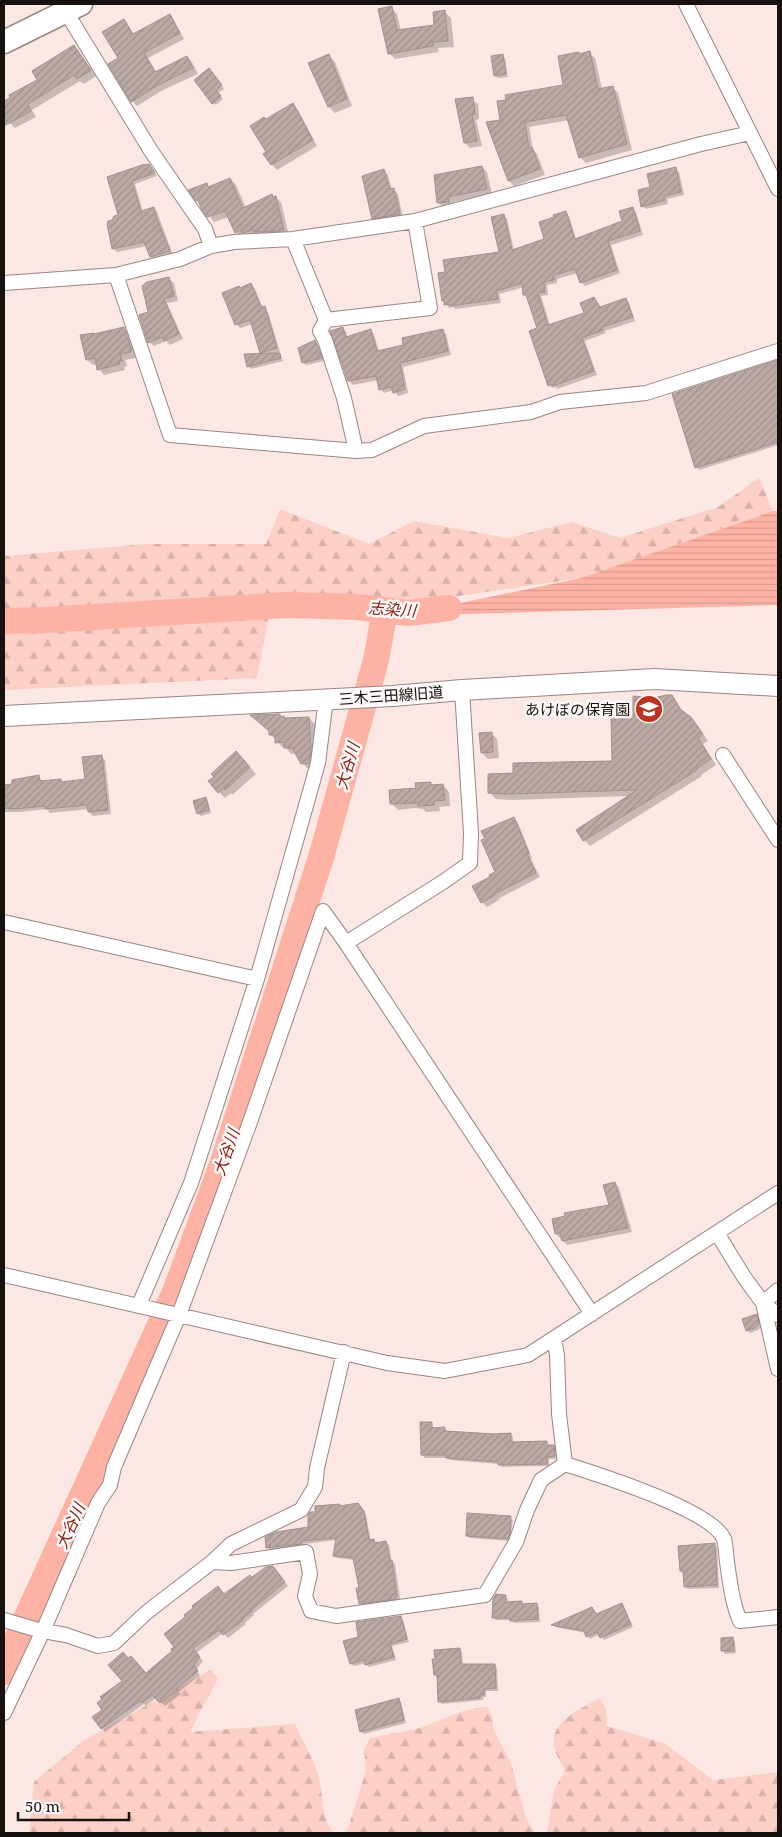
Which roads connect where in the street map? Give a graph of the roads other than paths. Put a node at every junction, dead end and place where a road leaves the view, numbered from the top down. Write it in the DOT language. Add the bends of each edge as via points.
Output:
graph roads {
  1 [pos="686,4"];
  2 [pos="70,6"];
  3 [pos="4,42"];
  4 [pos="750,134"];
  5 [pos="778,189"];
  6 [pos="415,221"];
  7 [pos="293,239"];
  8 [pos="211,246"];
  9 [pos="116,275"];
  10 [pos="4,284"];
  11 [pos="326,320"];
  12 [pos="778,351"];
  13 [pos="356,451"];
  14 [pos="778,686"];
  15 [pos="462,690"];
  16 [pos="326,699"];
  17 [pos="4,716"];
  18 [pos="723,755"];
  19 [pos="778,840"];
  20 [pos="4,922"];
  21 [pos="346,943"];
  22 [pos="257,979"];
  23 [pos="778,1193"];
  24 [pos="717,1233"];
  25 [pos="4,1274"];
  26 [pos="778,1290"];
  27 [pos="763,1303"];
  28 [pos="139,1305"];
  29 [pos="592,1314"];
  30 [pos="179,1315"];
  31 [pos="778,1315"];
  32 [pos="554,1339"];
  33 [pos="344,1352"];
  34 [pos="778,1369"];
  35 [pos="565,1464"];
  36 [pos="212,1562"];
  37 [pos="778,1616"];
  38 [pos="6,1620"];
  39 [pos="40,1630"];
  40 [pos="4,1713"];
  1 -- 4 [label="street"];
  2 -- 3 [label="main road"];
  2 -- 8 [label="street" via="151,151 205,229"];
  4 -- 5 [label="street"];
  4 -- 6 [label="street" via="701,144"];
  6 -- 7 [label="street"];
  6 -- 11 [label="street" via="430,308"];
  7 -- 8 [label="street"];
  7 -- 11 [label="street"];
  8 -- 9 [label="street" via="180,259"];
  9 -- 10 [label="street"];
  9 -- 13 [label="street" via="170,435"];
  11 -- 13 [label="street" via="320,331 344,398"];
  12 -- 13 [label="street" via="646,393 560,402 531,412 424,426 372,450"];
  14 -- 15 [label="street, 三木三田線旧道" via="655,679"];
  15 -- 16 [label="street, 三木三田線旧道"];
  15 -- 21 [label="street" via="470,863"];
  16 -- 17 [label="street, 三木三田線旧道"];
  16 -- 22 [label="street" via="318,763"];
  18 -- 19 [label="street"];
  20 -- 22 [label="street"];
  21 -- 29 [label="street"];
  21 -- 30 [label="street" via="323,912"];
  22 -- 28 [label="street" via="191,1183"];
  23 -- 24 [label="street"];
  24 -- 27 [label="street"];
  24 -- 29 [label="street"];
  25 -- 28 [label="street"];
  26 -- 27 [label="street"];
  27 -- 31 [label="street"];
  27 -- 34 [label="street"];
  28 -- 30 [label="street"];
  29 -- 32 [label="street"];
  30 -- 33 [label="street"];
  30 -- 39 [label="street" via="114,1468 110,1485 98,1503"];
  32 -- 33 [label="street" via="528,1355 445,1371"];
  32 -- 35 [label="street"];
  33 -- 36 [label="street" via="315,1487 301,1510 231,1544"];
  35 -- 36 [label="street" via="541,1480 516,1542 485,1594 336,1616 311,1611 305,1596 310,1574 306,1552 231,1563"];
  35 -- 37 [label="street" via="619,1481 682,1508 717,1528 724,1540 734,1607 740,1621"];
  36 -- 39 [label="street" via="147,1612 114,1644 98,1646"];
  38 -- 39 [label="street"];
  39 -- 40 [label="street"];
}
